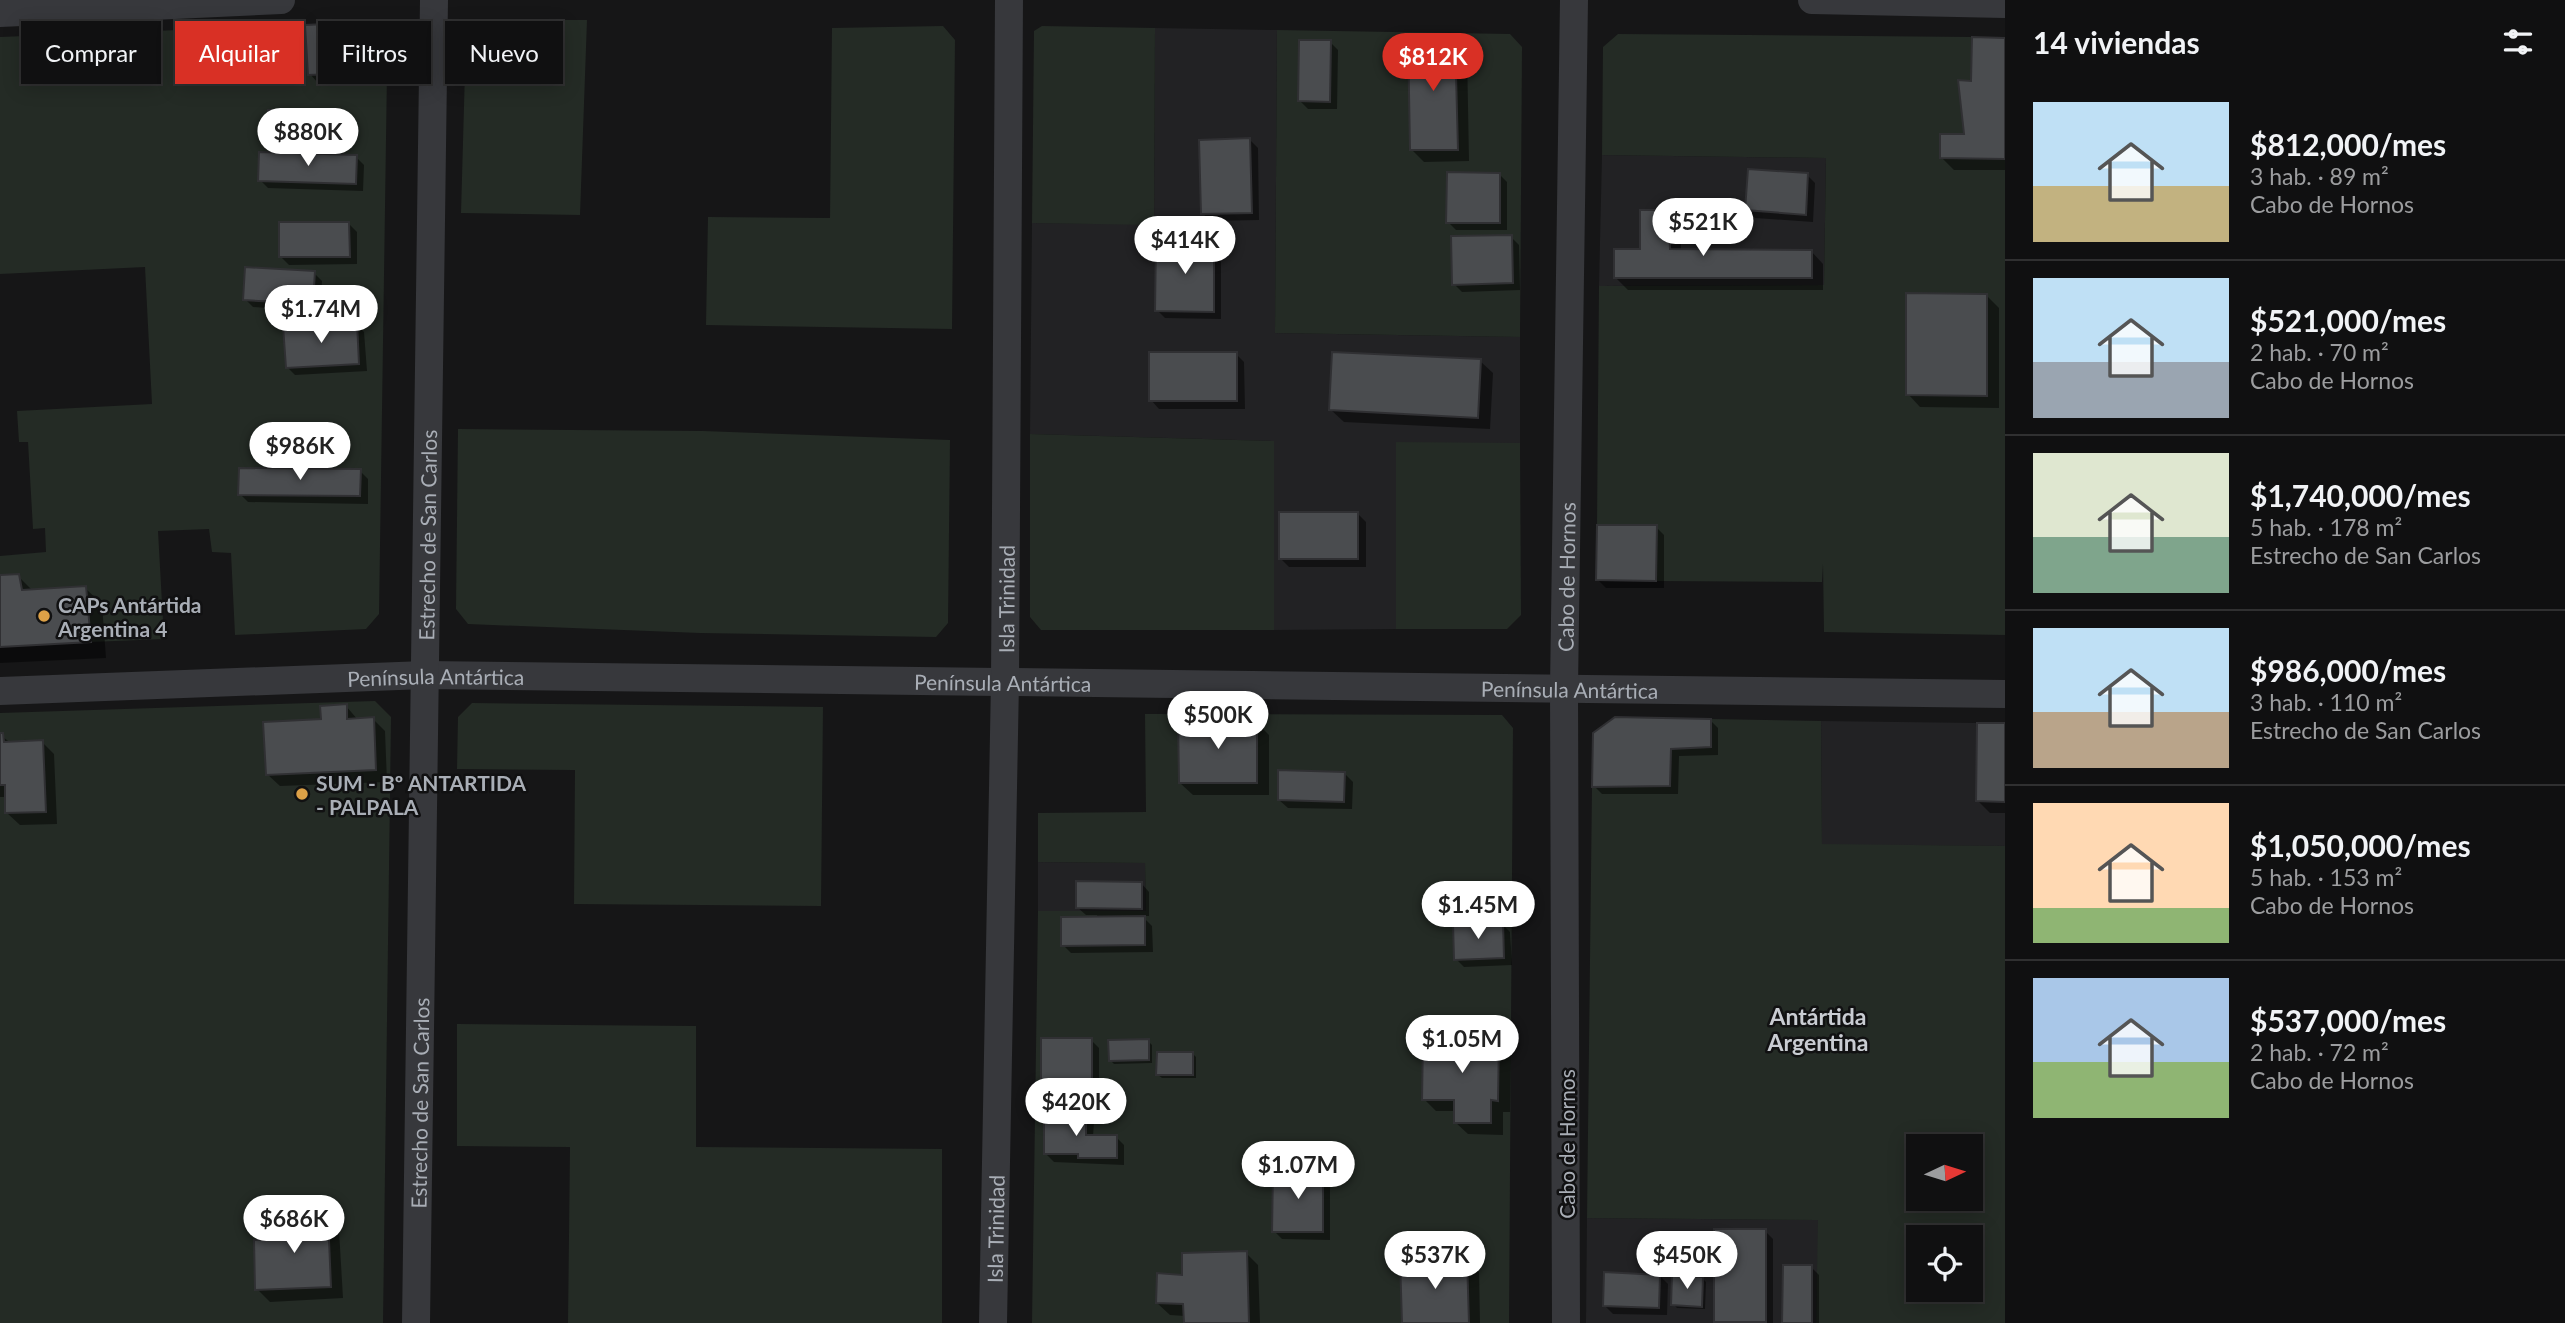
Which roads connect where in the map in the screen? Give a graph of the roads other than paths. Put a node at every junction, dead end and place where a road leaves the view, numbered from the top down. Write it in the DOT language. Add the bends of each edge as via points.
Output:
graph roads {
  1 [pos="281,0"];
  2 [pos="433,0"];
  3 [pos="1009,0"];
  4 [pos="1573,0"];
  5 [pos="1812,0"];
  6 [pos="2005,4"];
  7 [pos="0,13"];
  8 [pos="425,675"];
  9 [pos="1005,681"];
  10 [pos="1564,688"];
  11 [pos="0,691"];
  12 [pos="2005,694"];
  13 [pos="416,1323"];
  14 [pos="993,1323"];
  15 [pos="1566,1323"];
  1 -- 7 [label="street"];
  2 -- 8 [label="street, Estrecho de San Carlos"];
  3 -- 9 [label="street, Isla Trinidad"];
  4 -- 10 [label="street, Cabo de Hornos"];
  5 -- 6 [label="street"];
  8 -- 9 [label="street, Península Antártica"];
  8 -- 11 [label="street, Península Antártica"];
  8 -- 13 [label="street, Estrecho de San Carlos"];
  9 -- 10 [label="street, Península Antártica"];
  9 -- 14 [label="street, Isla Trinidad"];
  10 -- 12 [label="street, Península Antártica"];
  10 -- 15 [label="street, Cabo de Hornos"];
}
